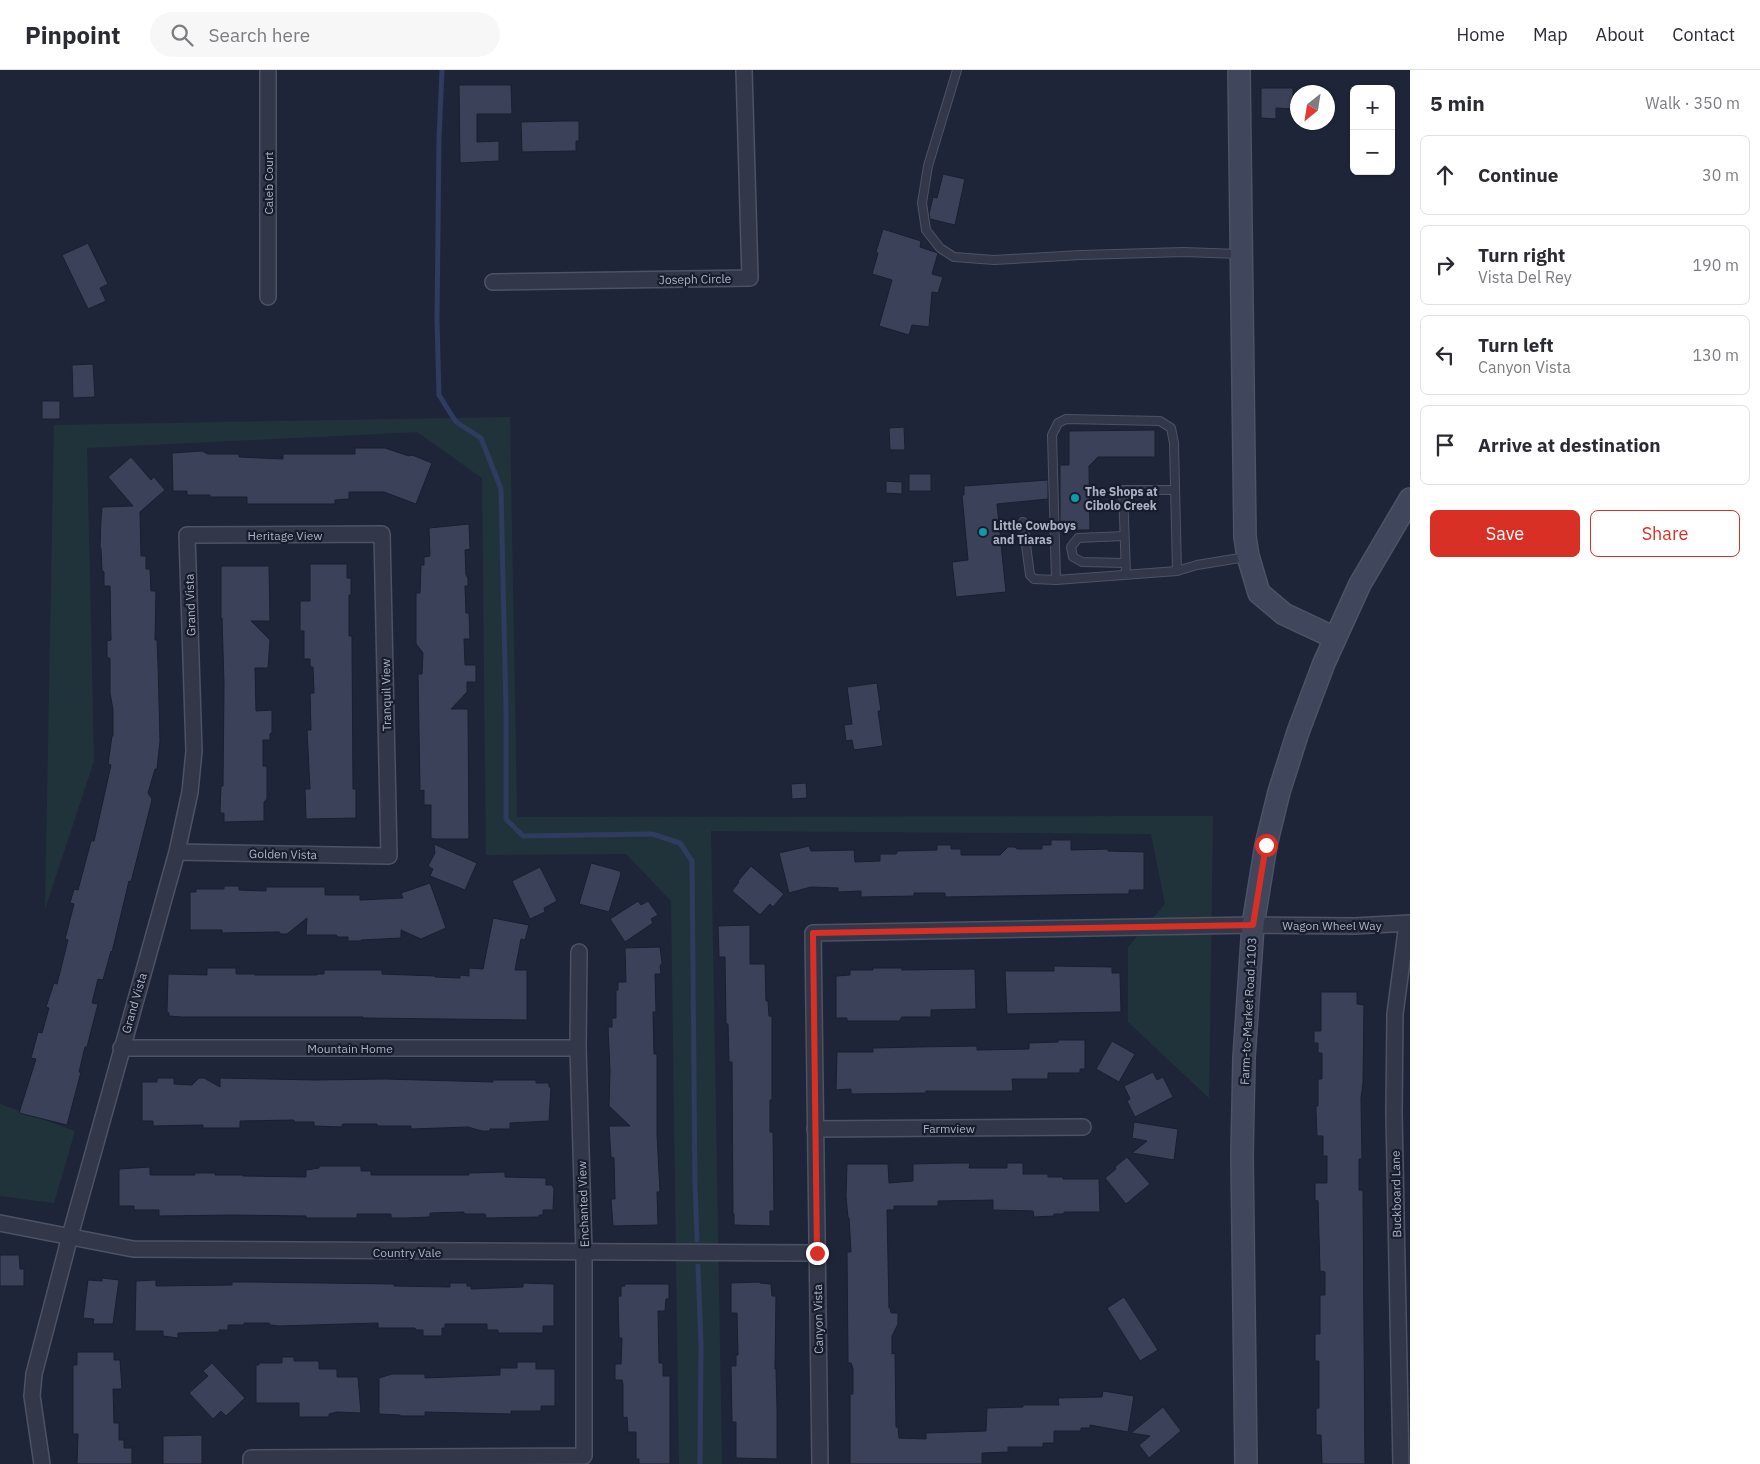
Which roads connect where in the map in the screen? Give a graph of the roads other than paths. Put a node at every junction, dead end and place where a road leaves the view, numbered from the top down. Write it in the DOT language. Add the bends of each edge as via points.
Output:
graph roads {
  1 [pos="268,70"];
  2 [pos="744,70"];
  3 [pos="957,70"];
  4 [pos="1239,70"];
  5 [pos="1242,254"];
  6 [pos="493,282"];
  7 [pos="268,297"];
  8 [pos="1175,490"];
  9 [pos="1410,499"];
  10 [pos="1023,522"];
  11 [pos="382,534"];
  12 [pos="187,535"];
  13 [pos="1124,536"];
  14 [pos="1248,556"];
  15 [pos="1125,563"];
  16 [pos="1177,571"];
  17 [pos="1126,574"];
  18 [pos="1056,580"];
  19 [pos="1335,638"];
  20 [pos="177,852"];
  21 [pos="389,856"];
  22 [pos="1408,924"];
  23 [pos="1253,925"];
  24 [pos="813,933"];
  25 [pos="579,952"];
  26 [pos="121,1048"];
  27 [pos="578,1048"];
  28 [pos="1083,1127"];
  29 [pos="815,1129"];
  30 [pos="0,1224"];
  31 [pos="70,1236"];
  32 [pos="584,1252"];
  33 [pos="817,1253"];
  34 [pos="42,1464"];
  35 [pos="251,1464"];
  36 [pos="820,1464"];
  37 [pos="1246,1464"];
  38 [pos="1400,1464"];
  1 -- 7 [label="street, Caleb Court"];
  2 -- 6 [label="street, Joseph Circle" via="750,278"];
  3 -- 5 [label="lane" via="928,166 922,203 926,230 940,248 954,257 994,260 1184,252"];
  4 -- 5 [label="main road"];
  5 -- 14 [label="main road" via="1245,537"];
  8 -- 13 [label="lane" via="1123,490"];
  8 -- 16 [label="lane"];
  8 -- 18 [label="lane" via="1172,428 1160,421 1066,419 1058,423 1052,435"];
  9 -- 19 [label="main road, Farm-to-Market Road 1103" via="1360,584"];
  10 -- 18 [label="lane" via="1030,575 1034,579"];
  11 -- 12 [label="street, Heritage View"];
  11 -- 21 [label="street, Tranquil View"];
  12 -- 20 [label="street, Grand Vista" via="194,751 190,792"];
  13 -- 15 [label="lane"];
  13 -- 15 [label="lane" via="1078,538 1072,547 1073,558 1082,562"];
  14 -- 16 [label="lane"];
  14 -- 19 [label="main road" via="1258,593 1284,614"];
  15 -- 17 [label="lane"];
  16 -- 17 [label="lane"];
  17 -- 18 [label="lane"];
  19 -- 23 [label="main road, Farm-to-Market Road 1103" via="1298,732 1279,792 1266,845"];
  20 -- 21 [label="street, Golden Vista"];
  20 -- 26 [label="street, Grand Vista"];
  22 -- 23 [label="street, Wagon Wheel Way"];
  22 -- 38 [label="street, Buckboard Lane" via="1395,1024"];
  23 -- 24 [label="street, Wagon Wheel Way"];
  23 -- 37 [label="main road, Farm-to-Market Road 1103" via="1244,1058 1242,1155"];
  24 -- 29 [label="street, Canyon Vista"];
  25 -- 27 [label="street, Enchanted View"];
  26 -- 27 [label="street, Mountain Home"];
  26 -- 31 [label="street, Grand Vista"];
  27 -- 32 [label="street, Enchanted View"];
  28 -- 29 [label="street, Farmview"];
  29 -- 33 [label="street, Canyon Vista"];
  30 -- 31 [label="street, Country Vale"];
  31 -- 32 [label="street, Country Vale" via="133,1249"];
  31 -- 34 [label="street, Grand Vista" via="34,1374 32,1396"];
  32 -- 33 [label="street, Country Vale"];
  32 -- 35 [label="street, Enchanted View" via="584,1456 251,1458"];
  33 -- 36 [label="street, Canyon Vista"];
}
